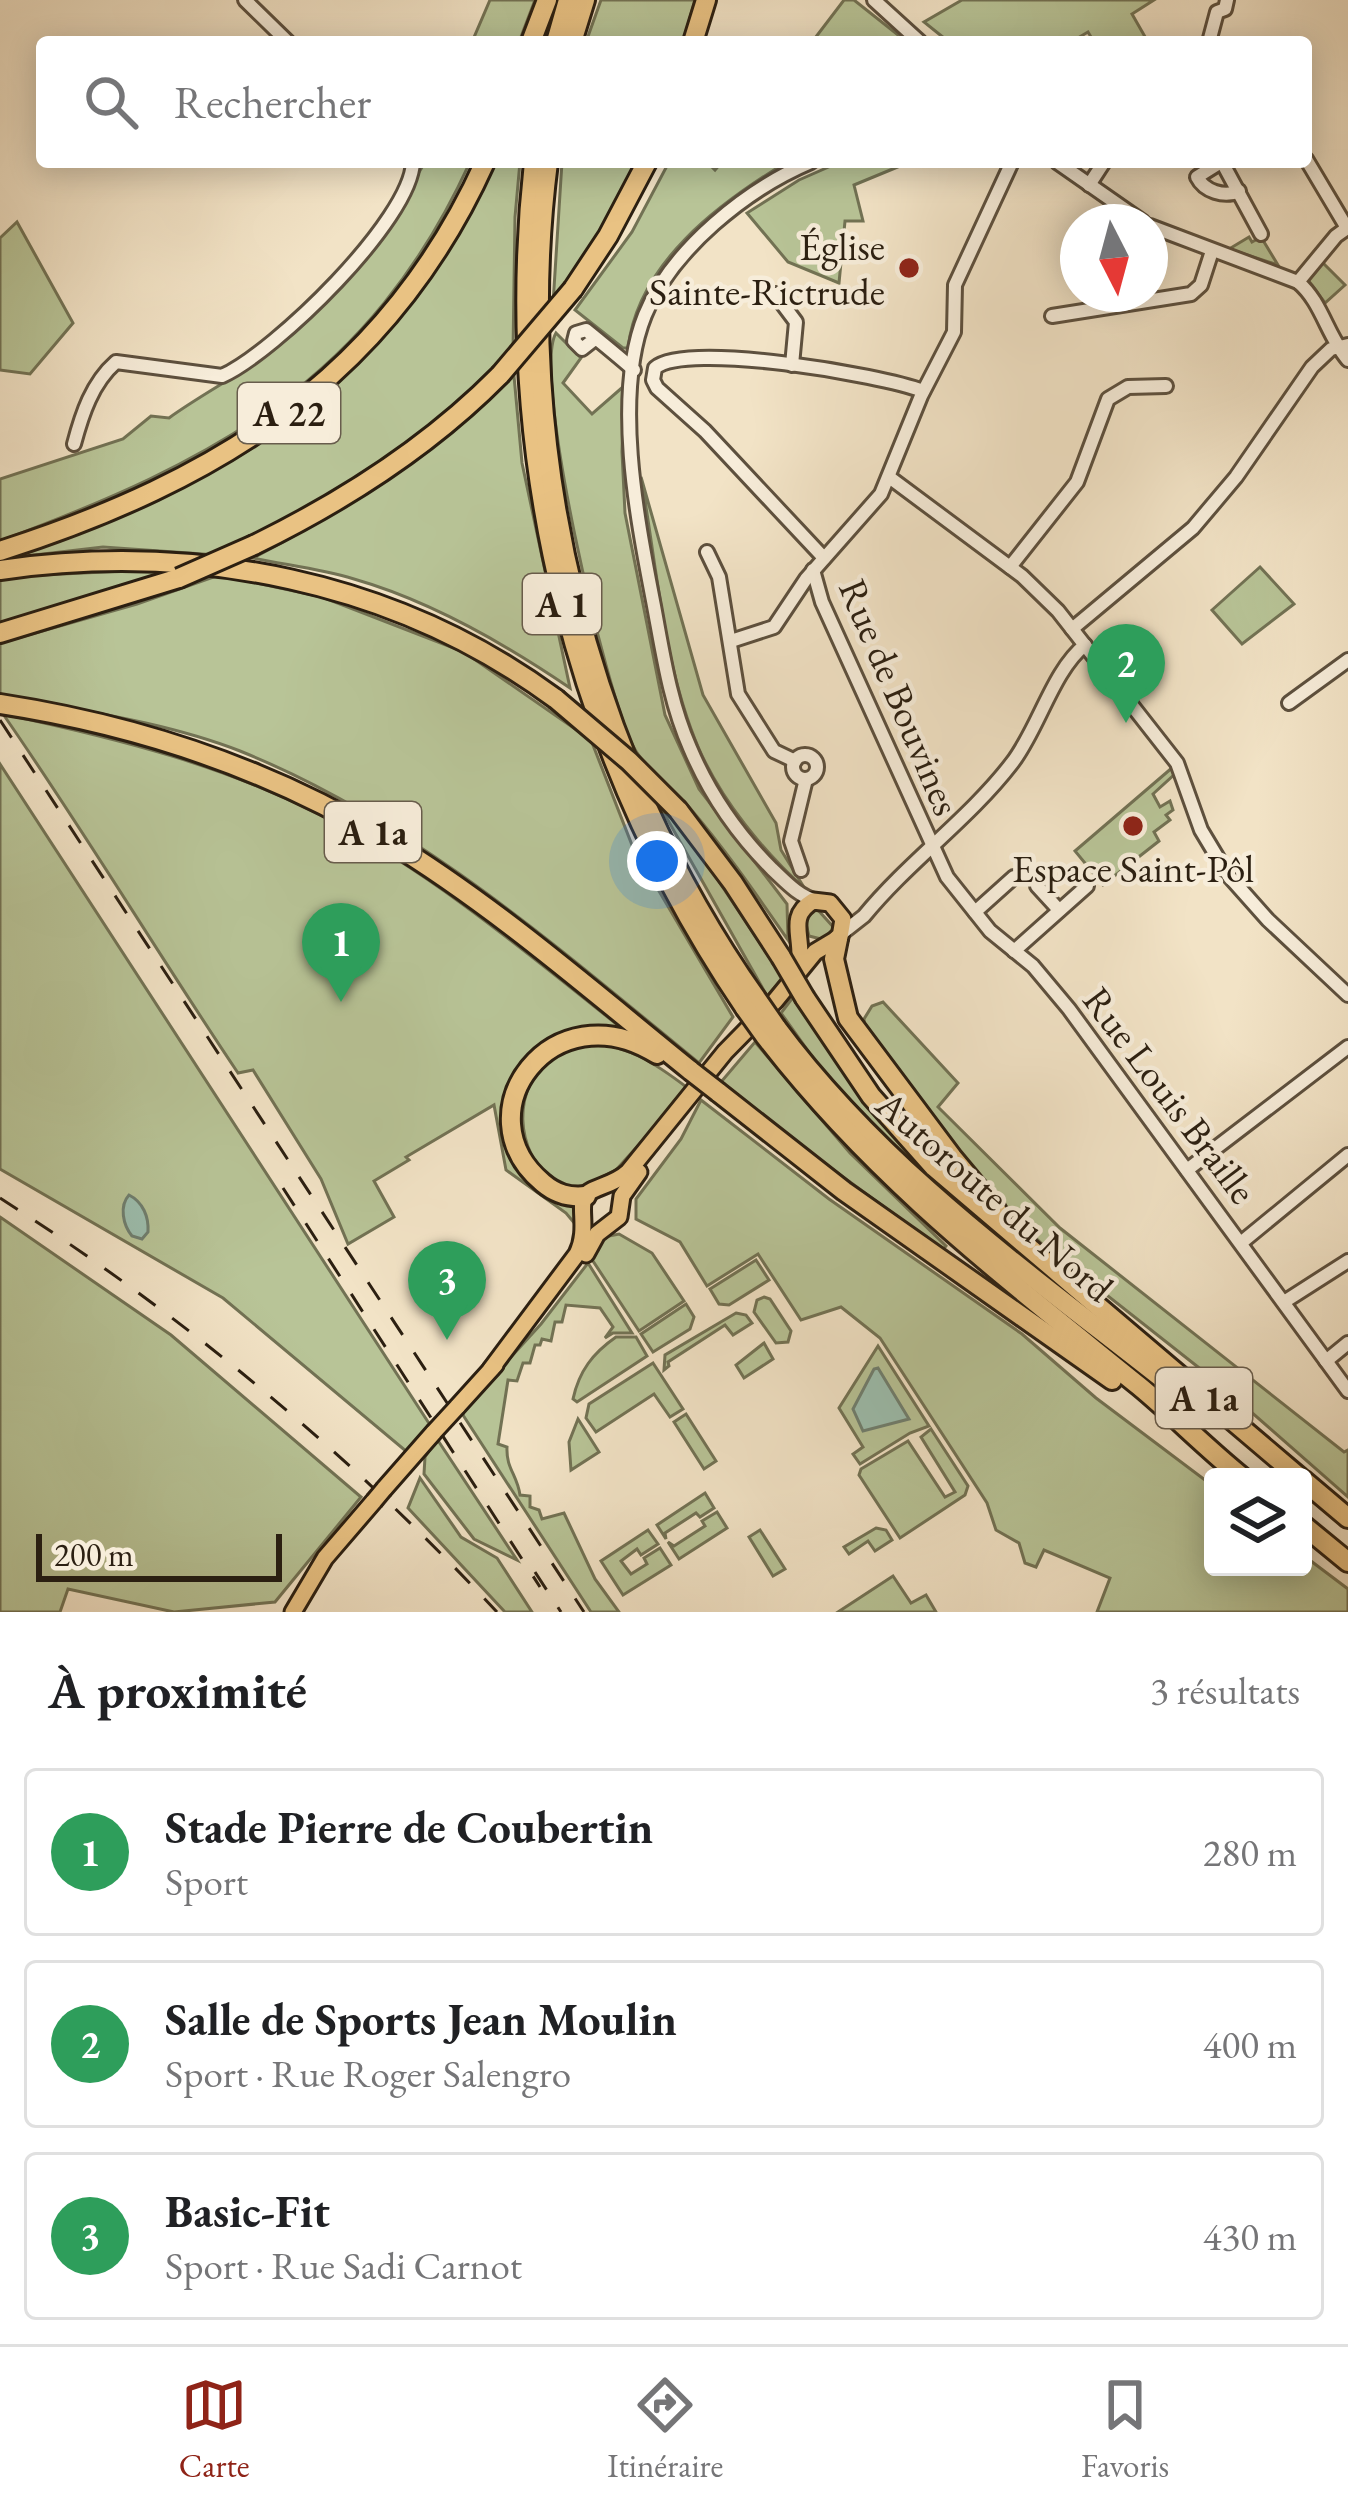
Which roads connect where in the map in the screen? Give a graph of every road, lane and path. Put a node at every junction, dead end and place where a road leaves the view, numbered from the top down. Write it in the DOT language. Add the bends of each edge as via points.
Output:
graph roads {
  1 [pos="244,0"];
  2 [pos="547,0"];
  3 [pos="568,0"];
  4 [pos="585,0"];
  5 [pos="706,0"];
  6 [pos="874,0"];
  7 [pos="1227,0"];
  8 [pos="1210,3"];
  9 [pos="282,36"];
  10 [pos="533,36"];
  11 [pos="558,36"];
  12 [pos="574,36"];
  13 [pos="695,36"];
  14 [pos="913,36"];
  15 [pos="1210,36"];
  16 [pos="413,168"];
  17 [pos="482,168"];
  18 [pos="534,168"];
  19 [pos="548,168"];
  20 [pos="644,168"];
  21 [pos="801,168"];
  22 [pos="1009,168"];
  23 [pos="1065,168"];
  24 [pos="1099,168"];
  25 [pos="1212,168"];
  26 [pos="1226,168"];
  27 [pos="1311,168"];
  28 [pos="1089,185"];
  29 [pos="1239,191"];
  30 [pos="1117,204"];
  31 [pos="1168,233"];
  32 [pos="1262,234"];
  33 [pos="1212,251"];
  34 [pos="1298,282"];
  35 [pos="775,294"];
  36 [pos="1052,316"];
  37 [pos="596,338"];
  38 [pos="1342,346"];
  39 [pos="1348,360"];
  40 [pos="792,365"];
  41 [pos="634,370"];
  42 [pos="1166,386"];
  43 [pos="923,392"];
  44 [pos="74,444"];
  45 [pos="889,477"];
  46 [pos="0,551"];
  47 [pos="707,552"];
  48 [pos="824,557"];
  49 [pos="1010,567"];
  50 [pos="0,570"];
  51 [pos="814,570"];
  52 [pos="1072,629"];
  53 [pos="0,633"];
  54 [pos="730,641"];
  55 [pos="1085,645"];
  56 [pos="1345,665"];
  57 [pos="1289,703"];
  58 [pos="0,704"];
  59 [pos="795,761"];
  60 [pos="806,779"];
  61 [pos="932,847"];
  62 [pos="764,861"];
  63 [pos="801,870"];
  64 [pos="1013,877"];
  65 [pos="1037,886"];
  66 [pos="1087,886"];
  67 [pos="816,901"];
  68 [pos="872,907"];
  69 [pos="839,910"];
  70 [pos="1059,910"];
  71 [pos="975,911"];
  72 [pos="798,916"];
  73 [pos="801,937"];
  74 [pos="834,940"];
  75 [pos="1014,951"];
  76 [pos="796,976"];
  77 [pos="1348,994"];
  78 [pos="751,1003"];
  79 [pos="771,1031"];
  80 [pos="1348,1047"];
  81 [pos="701,1085"];
  82 [pos="1348,1155"];
  83 [pos="1186,1170"];
  84 [pos="607,1188"];
  85 [pos="586,1196"];
  86 [pos="621,1201"];
  87 [pos="585,1218"];
  88 [pos="605,1227"];
  89 [pos="1242,1242"];
  90 [pos="1348,1261"];
  91 [pos="1284,1302"];
  92 [pos="1109,1318"];
  93 [pos="1348,1343"];
  94 [pos="1326,1361"];
  95 [pos="491,1369"];
  96 [pos="1348,1391"];
  97 [pos="1199,1442"];
  98 [pos="1231,1468"];
  99 [pos="1274,1468"];
  100 [pos="1288,1468"];
  101 [pos="1312,1488"];
  102 [pos="1312,1499"];
  103 [pos="1348,1518"];
  104 [pos="1348,1529"];
  105 [pos="1312,1533"];
  106 [pos="1348,1562"];
  107 [pos="297,1612"];
  1 -- 9 [label="street"];
  2 -- 10 [label="highway"];
  3 -- 11 [label="highway"];
  4 -- 12 [label="highway"];
  5 -- 13 [label="highway"];
  6 -- 14 [label="street"];
  7 -- 8 [label="street" via="1226,8"];
  8 -- 15 [label="street"];
  16 -- 44 [label="street" via="352,266 286,334 217,376 116,362 83,410"];
  17 -- 46 [label="highway, A 22" via="409,293 300,404 158,491"];
  18 -- 78 [label="highway, Autoroute du Nord / A 1" via="527,377 563,605 638,817 696,931"];
  19 -- 78 [label="highway, Autoroute du Nord / A 1" via="540,354 573,587 644,797"];
  20 -- 53 [label="highway, A 22, bridge" via="573,289 500,375 385,471 178,578"];
  21 -- 41 [label="street" via="747,200 682,260 646,314"];
  22 -- 43 [label="street" via="954,290 954,332"];
  23 -- 28 [label="street"];
  24 -- 28 [label="street"];
  25 -- 29 [label="street" via="1196,177 1201,185"];
  26 -- 29 [label="street"];
  27 -- 34 [label="street" via="1347,228"];
  28 -- 30 [label="street"];
  29 -- 32 [label="street"];
  31 -- 33 [label="street"];
  33 -- 34 [label="street"];
  33 -- 36 [label="street" via="1190,294"];
  34 -- 38 [label="street"];
  35 -- 40 [label="street" via="796,322"];
  37 -- 41 [label="street"];
  38 -- 39 [label="street"];
  38 -- 52 [label="street" via="1312,367 1193,528"];
  40 -- 43 [label="street"];
  40 -- 48 [label="street, Rue de Bouvines" via="687,357 657,365 652,380"];
  41 -- 62 [label="street" via="636,509 675,708 712,791"];
  42 -- 49 [label="street" via="1111,395 1073,488"];
  43 -- 45 [label="street"];
  45 -- 48 [label="street"];
  45 -- 49 [label="street"];
  47 -- 54 [label="street"];
  48 -- 51 [label="street"];
  49 -- 52 [label="street"];
  50 -- 92 [label="highway, A 1a, bridge" via="145,559 304,581 432,626 556,699 678,810 861,1083 922,1155"];
  51 -- 54 [label="street" via="774,627"];
  51 -- 61 [label="street, Rue de Bouvines"];
  52 -- 55 [label="street"];
  54 -- 59 [label="street" via="738,694 774,752"];
  55 -- 61 [label="street" via="1012,764"];
  55 -- 77 [label="street" via="1177,763 1228,875"];
  56 -- 57 [label="street"];
  58 -- 81 [label="highway, A 1a" via="152,736 332,809 458,887"];
  59 -- 60 [label="street" via="796,775"];
  59 -- 60 [label="street" via="815,760 816,772"];
  60 -- 63 [label="street" via="791,844"];
  61 -- 68 [label="street"];
  61 -- 71 [label="street, Rue Louis Braille"];
  62 -- 67 [label="street"];
  62 -- 72 [label="street"];
  64 -- 71 [label="street"];
  65 -- 70 [label="street"];
  66 -- 70 [label="street"];
  67 -- 69 [label="main road"];
  67 -- 72 [label="main road"];
  68 -- 69 [label="street" via="855,915"];
  68 -- 74 [label="street"];
  69 -- 74 [label="main road"];
  70 -- 75 [label="street"];
  71 -- 75 [label="street, Rue Louis Braille"];
  72 -- 73 [label="main road"];
  73 -- 74 [label="main road" via="810,945"];
  73 -- 76 [label="main road"];
  74 -- 76 [label="main road"];
  74 -- 92 [label="highway" via="852,1024 987,1200"];
  75 -- 83 [label="street, Rue Louis Braille" via="1047,981"];
  76 -- 81 [label="main road"];
  78 -- 79 [label="highway, Autoroute du Nord / A 1, bridge"];
  79 -- 97 [label="highway, Autoroute du Nord / A 1" via="829,1115 895,1184"];
  79 -- 99 [label="highway, Autoroute du Nord / A 1" via="921,1187"];
  80 -- 83 [label="street"];
  81 -- 84 [label="main road"];
  81 -- 85 [label="highway" via="644,1046 606,1034 567,1038 535,1059 514,1105 519,1152 547,1187"];
  81 -- 86 [label="main road"];
  81 -- 97 [label="highway, A 1a"];
  82 -- 89 [label="street"];
  83 -- 89 [label="street, Rue Louis Braille"];
  84 -- 85 [label="main road"];
  84 -- 86 [label="main road"];
  85 -- 87 [label="main road"];
  86 -- 88 [label="main road" via="619,1217"];
  87 -- 88 [label="main road"];
  87 -- 95 [label="main road" via="577,1254"];
  88 -- 95 [label="main road"];
  89 -- 91 [label="street, Rue Louis Braille"];
  90 -- 91 [label="street"];
  91 -- 94 [label="street, Rue Louis Braille"];
  92 -- 100 [label="highway, A 1a"];
  93 -- 94 [label="street"];
  94 -- 96 [label="street, Rue Louis Braille"];
  95 -- 107 [label="main road, bridge" via="338,1543"];
  97 -- 98 [label="highway, Autoroute du Nord / A 1"];
  101 -- 103 [label="highway, A 1a"];
  102 -- 104 [label="highway"];
  105 -- 106 [label="highway"];
}
